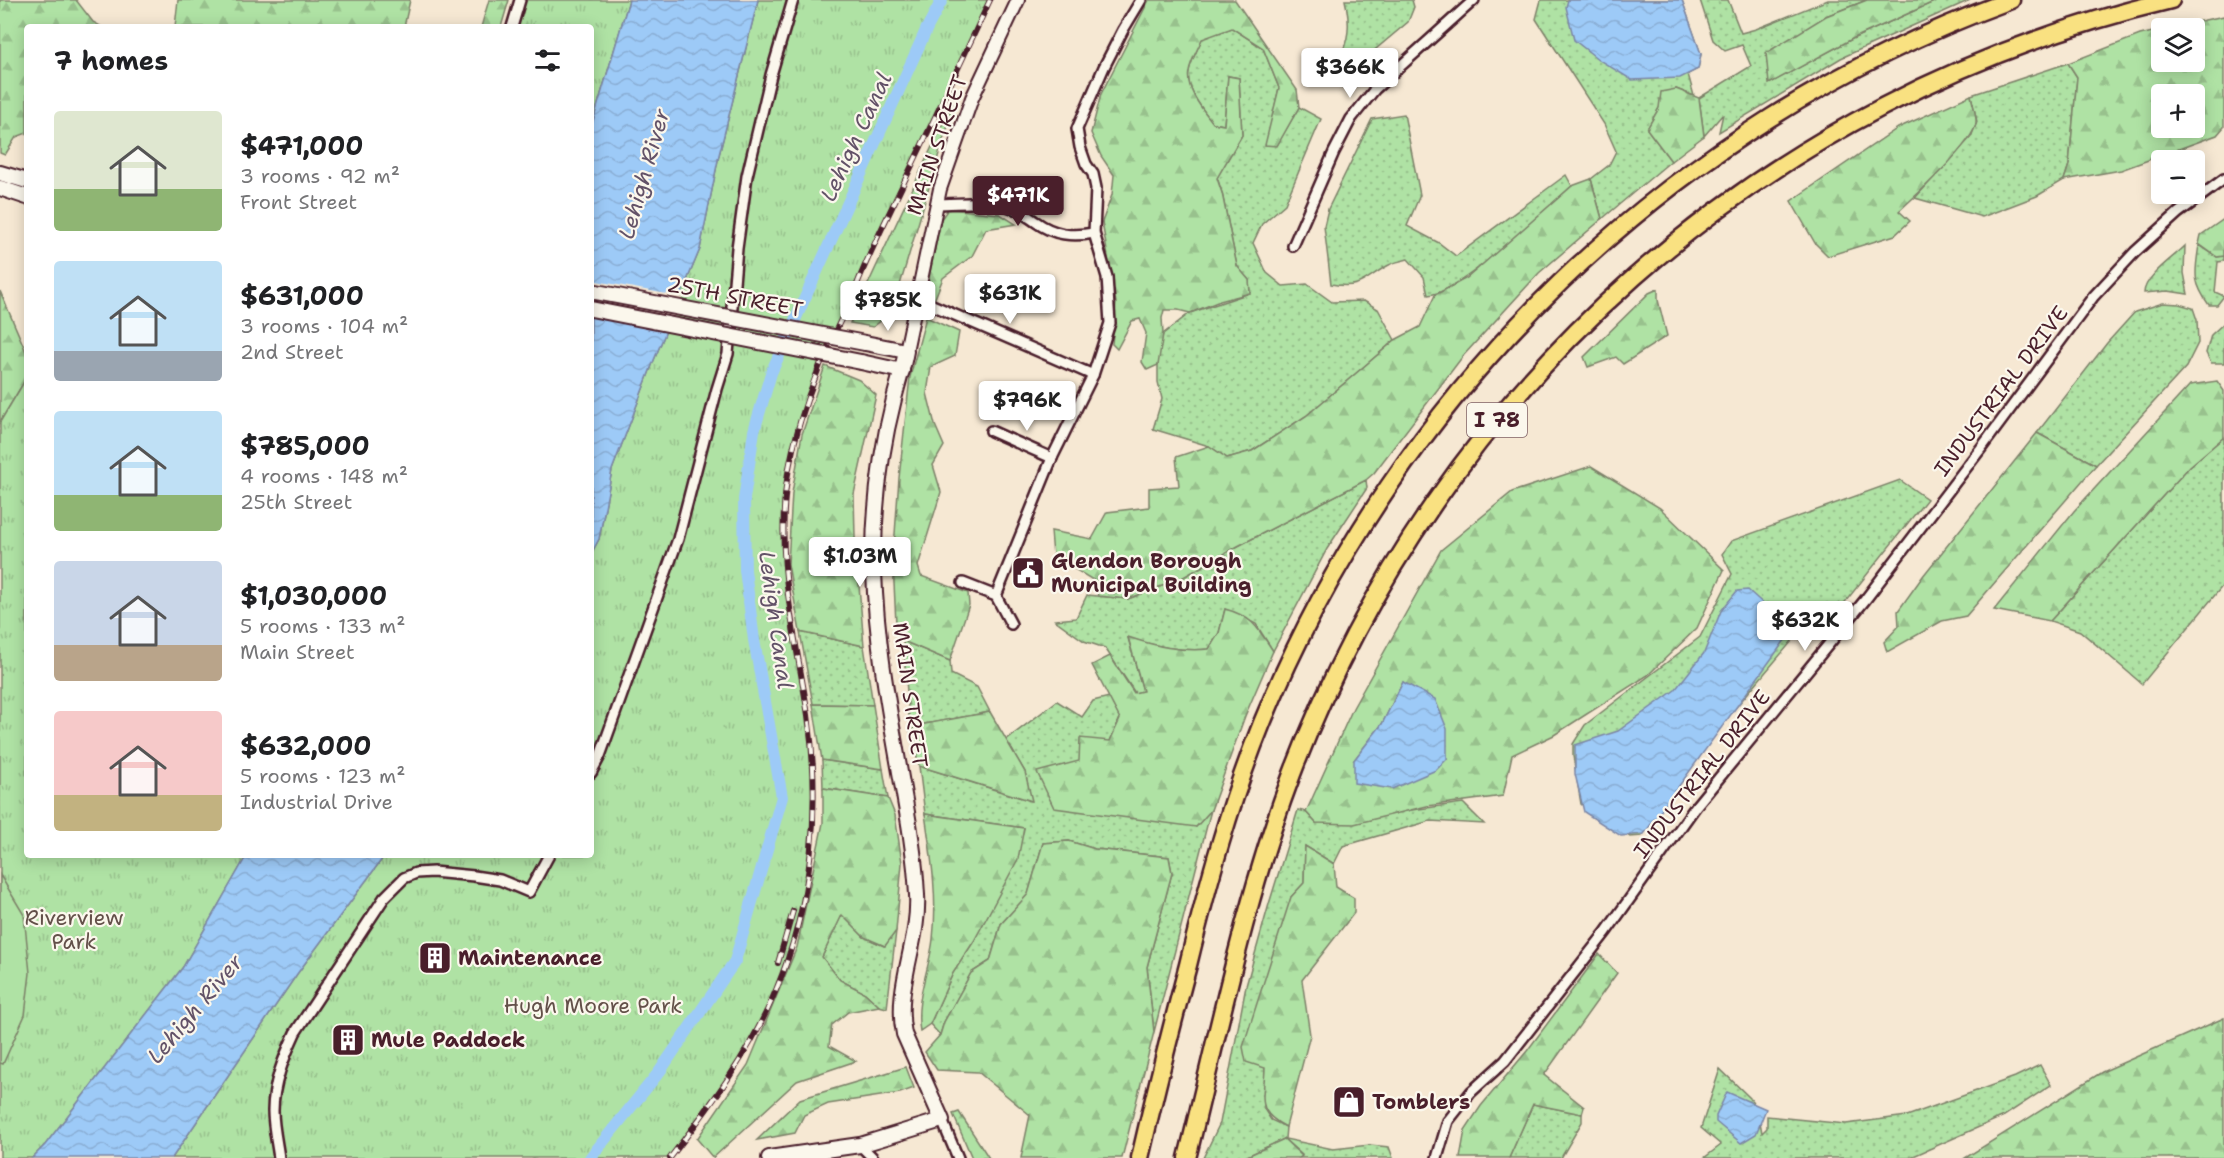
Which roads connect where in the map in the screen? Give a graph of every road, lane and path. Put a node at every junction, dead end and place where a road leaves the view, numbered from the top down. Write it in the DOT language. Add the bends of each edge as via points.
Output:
graph roads {
  1 [pos="520,0"];
  2 [pos="793,0"];
  3 [pos="1018,0"];
  4 [pos="1142,0"];
  5 [pos="1474,0"];
  6 [pos="2010,0"];
  7 [pos="2171,0"];
  8 [pos="513,24"];
  9 [pos="0,173"];
  10 [pos="2224,179"];
  11 [pos="24,180"];
  12 [pos="0,188"];
  13 [pos="24,196"];
  14 [pos="937,204"];
  15 [pos="1094,233"];
  16 [pos="1293,246"];
  17 [pos="594,292"];
  18 [pos="916,298"];
  19 [pos="594,310"];
  20 [pos="906,351"];
  21 [pos="903,371"];
  22 [pos="1093,375"];
  23 [pos="991,431"];
  24 [pos="1053,458"];
  25 [pos="963,583"];
  26 [pos="996,596"];
  27 [pos="1011,624"];
  28 [pos="594,767"];
  29 [pos="547,858"];
  30 [pos="942,1120"];
  31 [pos="860,1145"];
  32 [pos="279,1158"];
  33 [pos="769,1158"];
  34 [pos="873,1158"];
  35 [pos="958,1158"];
  36 [pos="1140,1158"];
  37 [pos="1187,1158"];
  38 [pos="1437,1158"];
  1 -- 8 [label="street"];
  2 -- 28 [label="street" via="747,176 729,354 678,540"];
  3 -- 14 [label="street, MAIN STREET" via="972,98"];
  4 -- 15 [label="street" via="1122,30 1077,129 1096,188"];
  5 -- 16 [label="street" via="1375,89 1351,119"];
  6 -- 36 [label="highway, I 78" via="1939,28 1848,72 1707,158 1631,219 1541,302 1422,439 1333,577 1295,649 1253,746 1204,898"];
  7 -- 37 [label="highway, I 78" via="2112,15 1991,57 1873,112 1802,152 1728,202 1627,282 1563,343 1506,408 1431,507 1384,581 1308,736 1255,887"];
  9 -- 11 [label="main road"];
  10 -- 38 [label="street, INDUSTRIAL DRIVE" via="2178,213 2093,297 1865,600 1696,806 1606,932 1505,1061 1471,1092 1448,1121"];
  12 -- 13 [label="main road"];
  14 -- 15 [label="street" via="1007,206 1045,229 1073,236"];
  14 -- 18 [label="street, MAIN STREET"];
  15 -- 22 [label="street" via="1107,277 1110,323"];
  17 -- 20 [label="main road, 25TH STREET, bridge"];
  18 -- 20 [label="street, MAIN STREET"];
  18 -- 22 [label="street"];
  19 -- 21 [label="main road, 25TH STREET, bridge"];
  20 -- 21 [label="main road, MAIN STREET"];
  21 -- 30 [label="main road, MAIN STREET" via="878,486 874,571 880,643 913,844 917,894 917,918 904,980 901,1019"];
  22 -- 24 [label="street"];
  23 -- 24 [label="street"];
  24 -- 26 [label="street"];
  25 -- 26 [label="street"];
  26 -- 27 [label="street"];
  29 -- 32 [label="street" via="529,892 500,880 433,872 404,878 384,898 295,1033 286,1054 273,1107"];
  30 -- 31 [label="main road"];
  30 -- 35 [label="street"];
  31 -- 33 [label="main road"];
  31 -- 34 [label="street"];
}
